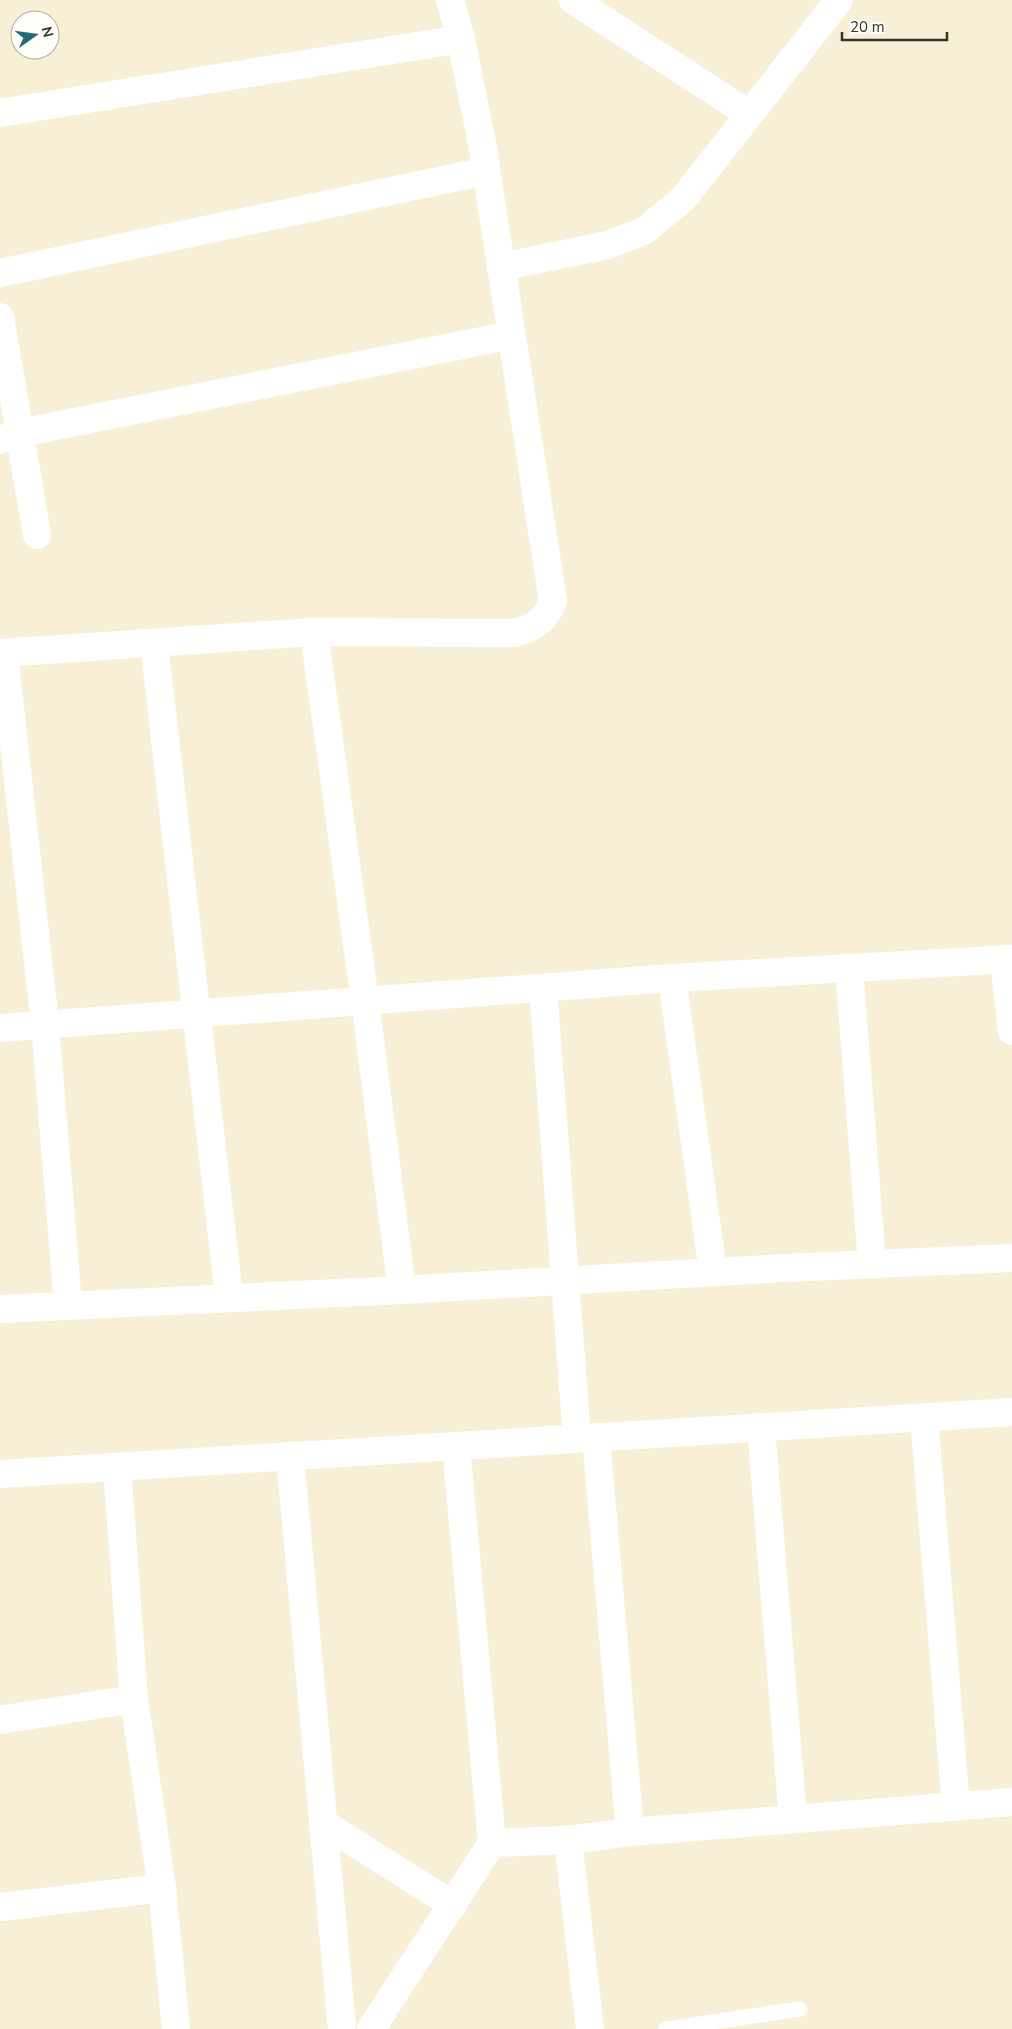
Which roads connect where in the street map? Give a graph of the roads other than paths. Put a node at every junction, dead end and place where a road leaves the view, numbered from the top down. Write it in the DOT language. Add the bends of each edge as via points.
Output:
graph roads {
  1 [pos="450,0"];
  2 [pos="573,0"];
  3 [pos="838,0"];
  4 [pos="461,39"];
  5 [pos="0,113"];
  6 [pos="749,114"];
  7 [pos="486,171"];
  8 [pos="501,267"];
  9 [pos="0,273"];
  10 [pos="0,317"];
  11 [pos="512,335"];
  12 [pos="10,436"];
  13 [pos="37,535"];
  14 [pos="314,632"];
  15 [pos="154,643"];
  16 [pos="2,653"];
  17 [pos="1008,959"];
  18 [pos="849,968"];
  19 [pos="672,978"];
  20 [pos="543,988"];
  21 [pos="365,1001"];
  22 [pos="196,1014"];
  23 [pos="46,1024"];
  24 [pos="0,1028"];
  25 [pos="1012,1031"];
  26 [pos="1012,1258"];
  27 [pos="872,1264"];
  28 [pos="713,1272"];
  29 [pos="566,1281"];
  30 [pos="402,1290"];
  31 [pos="228,1297"];
  32 [pos="68,1305"];
  33 [pos="0,1309"];
  34 [pos="1012,1412"];
  35 [pos="924,1417"];
  36 [pos="761,1427"];
  37 [pos="587,1438"];
  38 [pos="456,1446"];
  39 [pos="290,1456"];
  40 [pos="117,1467"];
  41 [pos="0,1474"];
  42 [pos="134,1699"];
  43 [pos="0,1720"];
  44 [pos="1012,1802"];
  45 [pos="956,1807"];
  46 [pos="793,1819"];
  47 [pos="323,1823"];
  48 [pos="630,1832"];
  49 [pos="568,1840"];
  50 [pos="492,1843"];
  51 [pos="162,1888"];
  52 [pos="453,1905"];
  53 [pos="0,1908"];
  54 [pos="800,2009"];
  55 [pos="176,2029"];
  56 [pos="342,2029"];
  57 [pos="371,2029"];
  58 [pos="590,2029"];
  59 [pos="666,2029"];
  1 -- 4 [label="street"];
  2 -- 6 [label="street"];
  3 -- 6 [label="street"];
  4 -- 5 [label="street"];
  4 -- 7 [label="street"];
  6 -- 8 [label="street" via="684,198 644,230 608,245"];
  7 -- 8 [label="street"];
  7 -- 9 [label="street"];
  8 -- 11 [label="street"];
  10 -- 12 [label="street"];
  11 -- 12 [label="street"];
  11 -- 14 [label="street" via="553,601 550,609 533,627 514,633"];
  12 -- 13 [label="street"];
  14 -- 15 [label="street"];
  14 -- 21 [label="street"];
  15 -- 16 [label="street"];
  15 -- 22 [label="street"];
  16 -- 23 [label="street"];
  17 -- 18 [label="street"];
  17 -- 25 [label="street"];
  18 -- 19 [label="street"];
  18 -- 27 [label="street"];
  19 -- 20 [label="street"];
  19 -- 28 [label="street"];
  20 -- 21 [label="street"];
  20 -- 29 [label="street"];
  21 -- 22 [label="street"];
  21 -- 30 [label="street"];
  22 -- 23 [label="street"];
  22 -- 31 [label="street"];
  23 -- 24 [label="street"];
  23 -- 32 [label="street"];
  26 -- 27 [label="street"];
  27 -- 28 [label="street"];
  28 -- 29 [label="street"];
  29 -- 30 [label="street"];
  29 -- 37 [label="street"];
  30 -- 31 [label="street"];
  31 -- 32 [label="street"];
  32 -- 33 [label="street"];
  34 -- 35 [label="street"];
  35 -- 36 [label="street"];
  35 -- 45 [label="street"];
  36 -- 37 [label="street"];
  36 -- 46 [label="street"];
  37 -- 38 [label="street"];
  37 -- 48 [label="street"];
  38 -- 39 [label="street"];
  38 -- 50 [label="street"];
  39 -- 40 [label="street"];
  39 -- 47 [label="street"];
  40 -- 41 [label="street"];
  40 -- 42 [label="street"];
  42 -- 43 [label="street"];
  42 -- 51 [label="street"];
  44 -- 45 [label="street"];
  45 -- 46 [label="street"];
  46 -- 48 [label="street"];
  47 -- 52 [label="street"];
  47 -- 56 [label="street"];
  48 -- 49 [label="street"];
  49 -- 50 [label="street"];
  49 -- 58 [label="street"];
  50 -- 52 [label="street"];
  51 -- 53 [label="street"];
  51 -- 55 [label="street"];
  52 -- 57 [label="street"];
  54 -- 59 [label="lane"];
}
